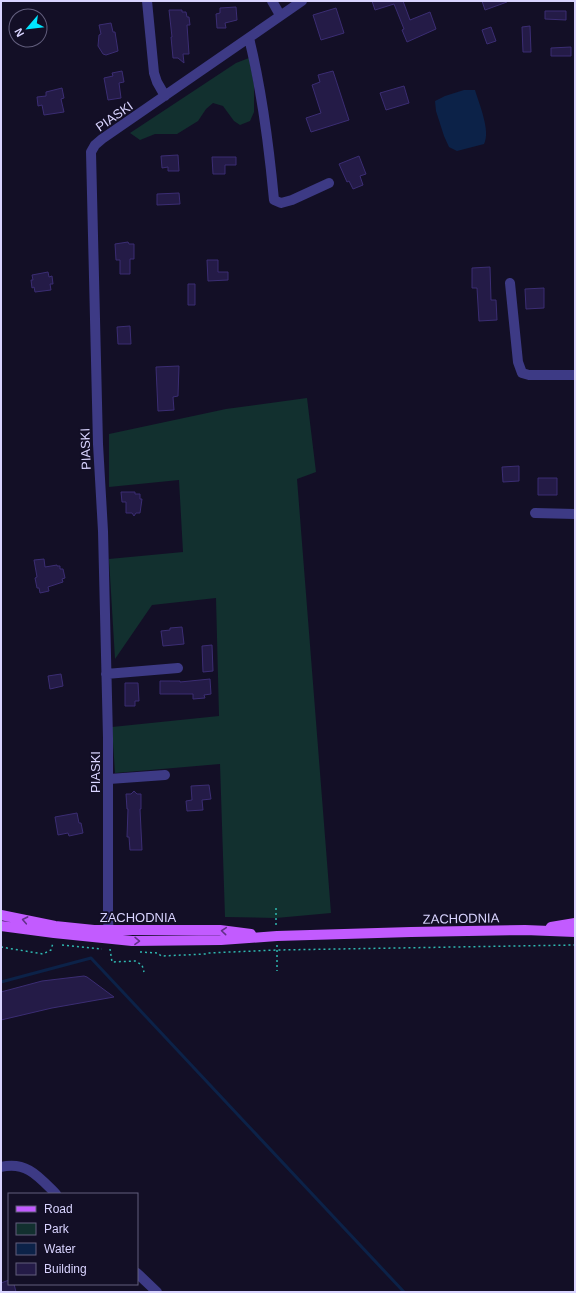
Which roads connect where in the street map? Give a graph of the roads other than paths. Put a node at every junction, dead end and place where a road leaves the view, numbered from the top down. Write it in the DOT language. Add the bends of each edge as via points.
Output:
graph roads {
  1 [pos="147,1"];
  2 [pos="272,1"];
  3 [pos="302,1"];
  4 [pos="280,15"];
  5 [pos="249,38"];
  6 [pos="165,96"];
  7 [pos="329,183"];
  8 [pos="510,283"];
  9 [pos="575,375"];
  10 [pos="535,513"];
  11 [pos="575,514"];
  12 [pos="178,668"];
  13 [pos="106,674"];
  14 [pos="164,775"];
  15 [pos="109,779"];
  16 [pos="1,916"];
  17 [pos="575,923"];
  18 [pos="1,926"];
  19 [pos="525,930"];
  20 [pos="575,932"];
  21 [pos="109,935"];
  22 [pos="1,1166"];
  23 [pos="55,1193"];
  24 [pos="138,1274"];
  25 [pos="157,1292"];
  1 -- 6 [label="street" via="154,73"];
  2 -- 4 [label="street"];
  3 -- 4 [label="street, PIASKI"];
  4 -- 5 [label="street, PIASKI"];
  5 -- 6 [label="street, PIASKI"];
  5 -- 7 [label="street" via="268,140 274,200 280,203 292,200"];
  6 -- 13 [label="street, PIASKI" via="102,139 91,152"];
  8 -- 9 [label="street" via="518,362 522,373"];
  10 -- 11 [label="street"];
  12 -- 13 [label="street"];
  13 -- 15 [label="street, PIASKI"];
  14 -- 15 [label="street"];
  15 -- 21 [label="street, PIASKI"];
  21 -- 16 [label="main road, ZACHODNIA, one-way"];
  17 -- 19 [label="main road, ZACHODNIA"];
  18 -- 21 [label="main road, ZACHODNIA" via="54,933"];
  19 -- 20 [label="main road, ZACHODNIA"];
  19 -- 21 [label="main road, ZACHODNIA" via="276,936 220,930"];
  22 -- 23 [label="street" via="23,1166 38,1176"];
  24 -- 25 [label="street"];
}
